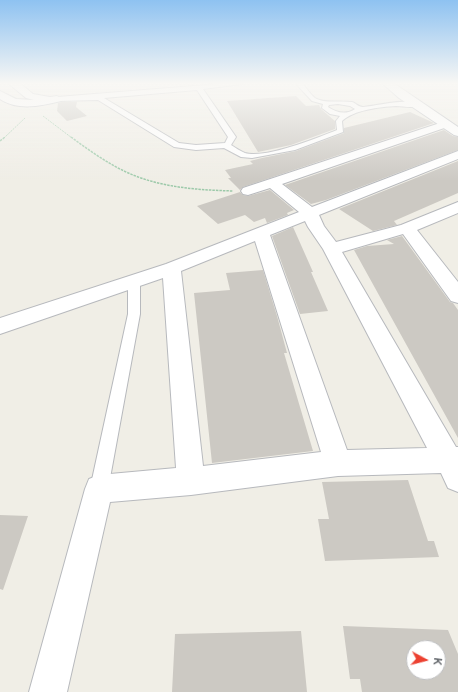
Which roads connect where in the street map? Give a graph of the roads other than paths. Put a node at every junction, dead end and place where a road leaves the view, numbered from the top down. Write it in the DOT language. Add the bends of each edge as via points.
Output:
graph roads {
  1 [pos="131,116"];
  2 [pos="218,116"];
  3 [pos="344,116"];
  4 [pos="450,118"];
  5 [pos="458,132"];
  6 [pos="225,145"];
  7 [pos="449,162"];
  8 [pos="272,182"];
  9 [pos="248,191"];
  10 [pos="458,207"];
  11 [pos="310,213"];
  12 [pos="407,228"];
  13 [pos="261,233"];
  14 [pos="332,249"];
  15 [pos="172,268"];
  16 [pos="134,282"];
  17 [pos="458,296"];
  18 [pos="0,326"];
  19 [pos="338,463"];
  20 [pos="455,466"];
  21 [pos="191,481"];
  22 [pos="99,488"];
  23 [pos="48,692"];
  1 -- 6 [label="lane" via="188,148"];
  2 -- 6 [label="lane" via="232,137 228,145"];
  3 -- 6 [label="lane" via="340,121 341,131 319,140 261,156 244,155"];
  4 -- 5 [label="street"];
  4 -- 8 [label="street"];
  7 -- 11 [label="street" via="335,201"];
  8 -- 9 [label="street"];
  8 -- 11 [label="street"];
  10 -- 12 [label="street"];
  11 -- 13 [label="street"];
  11 -- 14 [label="street" via="316,227"];
  12 -- 14 [label="street"];
  12 -- 17 [label="street"];
  13 -- 15 [label="street"];
  13 -- 19 [label="street"];
  14 -- 20 [label="street"];
  15 -- 16 [label="street"];
  15 -- 21 [label="street"];
  16 -- 18 [label="street"];
  16 -- 22 [label="lane" via="134,314"];
  19 -- 20 [label="street"];
  19 -- 21 [label="street"];
  21 -- 22 [label="street"];
  22 -- 23 [label="street"];
}
